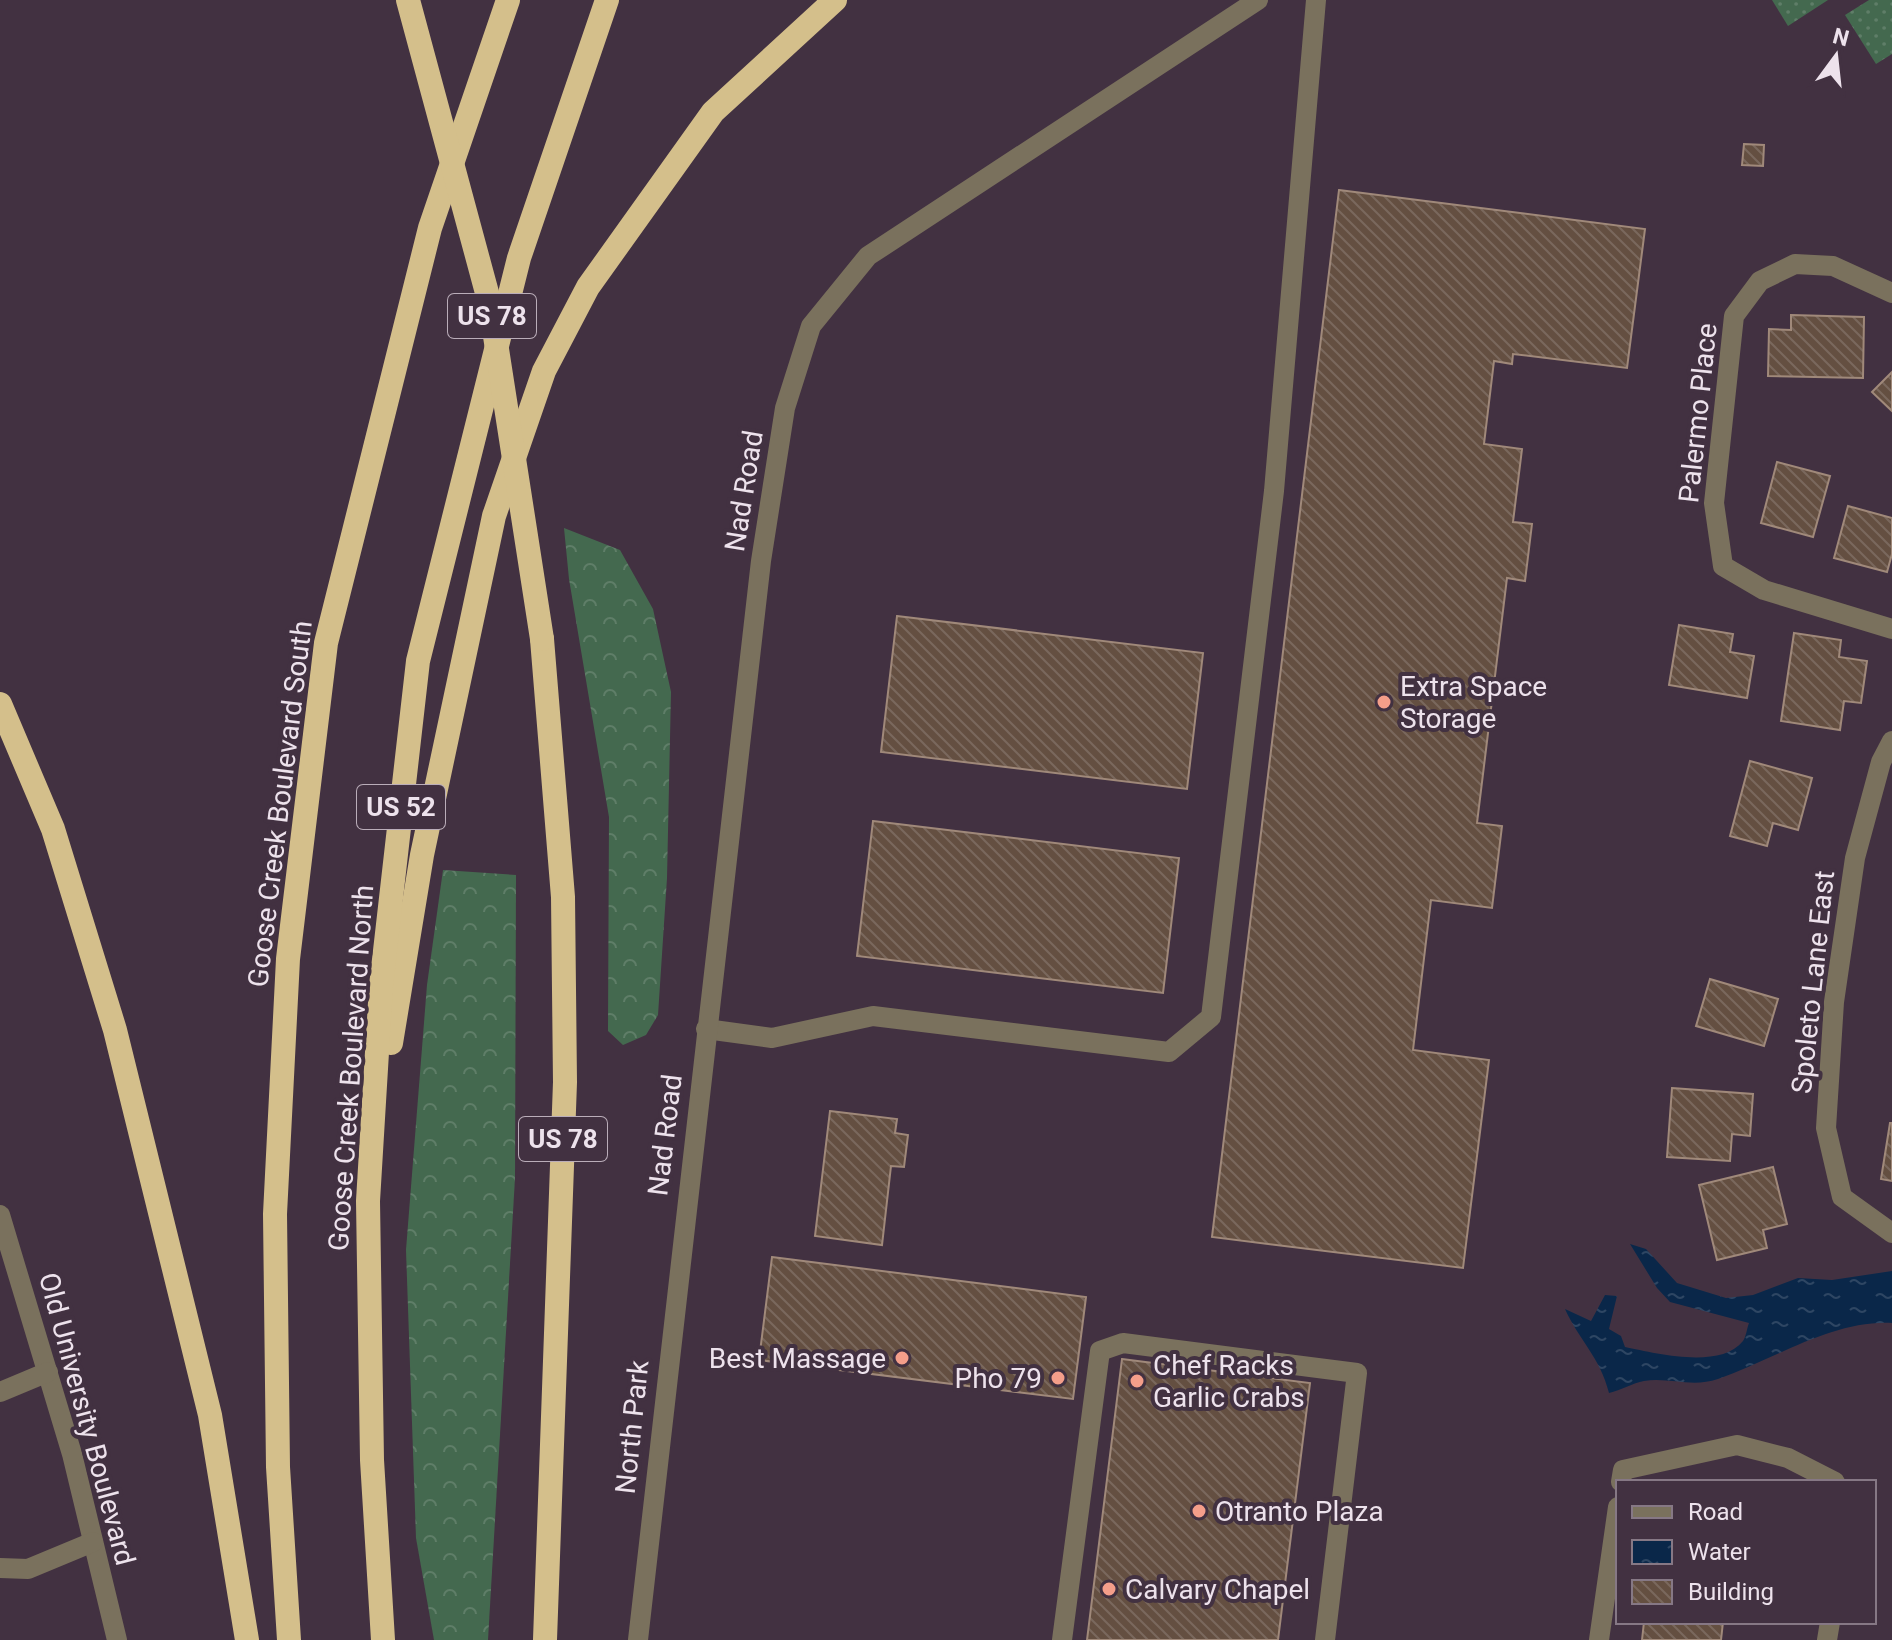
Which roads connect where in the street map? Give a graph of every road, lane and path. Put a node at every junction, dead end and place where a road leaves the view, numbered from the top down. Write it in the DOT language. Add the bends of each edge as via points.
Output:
graph roads {
  1 [pos="408,0"];
  2 [pos="508,0"];
  3 [pos="607,0"];
  4 [pos="835,0"];
  5 [pos="1258,0"];
  6 [pos="1316,0"];
  7 [pos="1892,293"];
  8 [pos="1892,629"];
  9 [pos="0,704"];
  10 [pos="1892,741"];
  11 [pos="706,1029"];
  12 [pos="371,1160"];
  13 [pos="0,1215"];
  14 [pos="683,1220"];
  15 [pos="1892,1233"];
  16 [pos="48,1372"];
  17 [pos="0,1392"];
  18 [pos="1621,1480"];
  19 [pos="1831,1480"];
  20 [pos="1616,1521"];
  21 [pos="93,1542"];
  22 [pos="2,1563"];
  23 [pos="117,1640"];
  24 [pos="247,1640"];
  25 [pos="289,1640"];
  26 [pos="383,1640"];
  27 [pos="545,1640"];
  28 [pos="638,1640"];
  29 [pos="1062,1640"];
  30 [pos="1325,1640"];
  31 [pos="1599,1640"];
  1 -- 27 [label="highway, US 78, bridge" via="490,304 542,639 563,897 565,1082"];
  2 -- 25 [label="highway, Goose Creek Boulevard South" via="430,228 326,643 288,959 275,1214 278,1467"];
  3 -- 12 [label="highway, Goose Creek Boulevard North / US 52" via="519,258 418,661 381,986"];
  4 -- 12 [label="highway" via="713,112 588,287 544,371 494,516 422,855"];
  5 -- 11 [label="street, Nad Road" via="868,256 811,326 785,408 761,561"];
  6 -- 11 [label="street" via="1274,491 1211,1017 1169,1052 873,1016 772,1038"];
  7 -- 8 [label="street, Palermo Place" via="1833,266 1795,264 1760,281 1734,316 1714,503 1723,566 1764,590"];
  9 -- 24 [label="highway" via="53,829 115,1030 210,1415"];
  10 -- 15 [label="street, Spoleto Lane East" via="1881,762 1853,873 1834,1002 1826,1128 1842,1197"];
  11 -- 14 [label="street, Nad Road"];
  12 -- 26 [label="highway, Goose Creek Boulevard North / US 52" via="372,1460"];
  13 -- 16 [label="street, Old University Boulevard"];
  14 -- 28 [label="street, North Park"];
  16 -- 17 [label="street"];
  16 -- 21 [label="street, Old University Boulevard"];
  18 -- 19 [label="street" via="1623,1470 1737,1445 1788,1458"];
  20 -- 31 [label="street"];
  21 -- 22 [label="street" via="28,1569"];
  21 -- 23 [label="street, Old University Boulevard"];
  29 -- 30 [label="street" via="1100,1351 1123,1343 1357,1373"];
}
